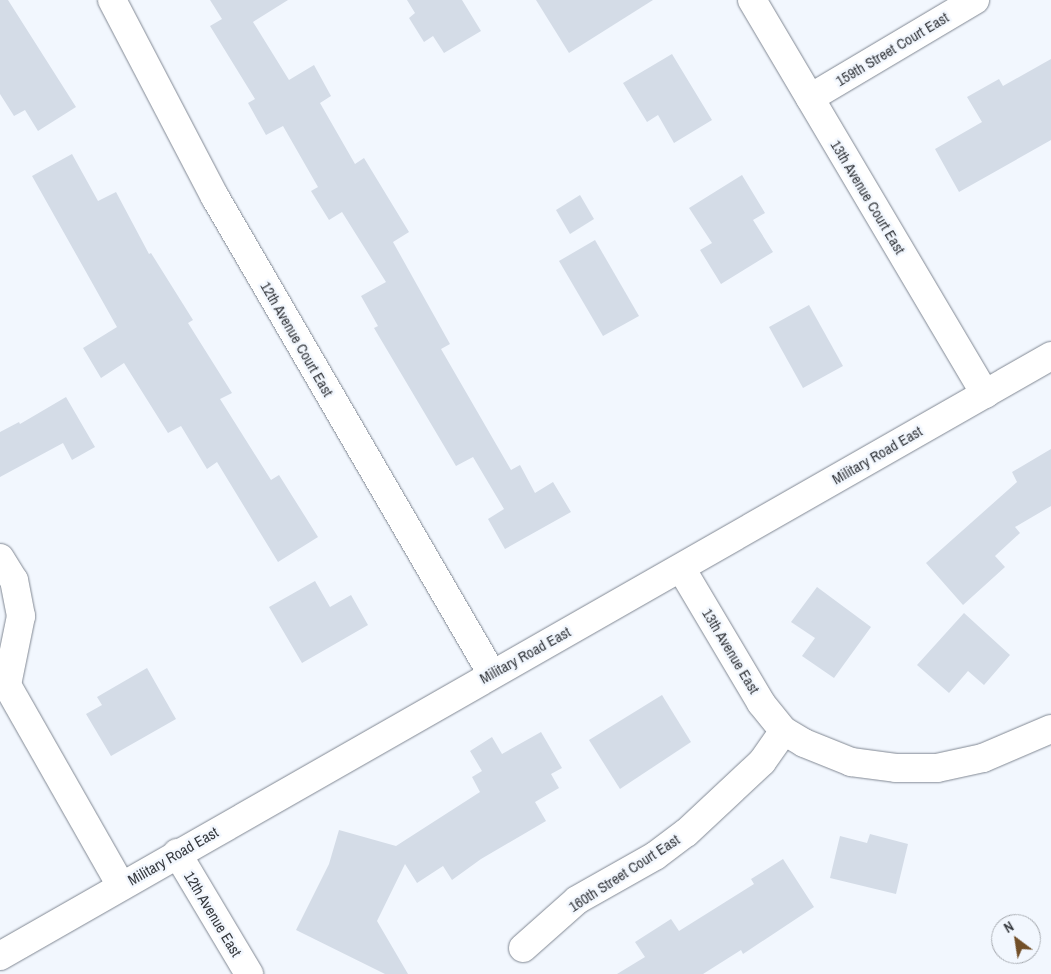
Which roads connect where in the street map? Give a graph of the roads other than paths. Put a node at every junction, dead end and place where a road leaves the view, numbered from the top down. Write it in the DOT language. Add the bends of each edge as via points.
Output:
graph roads {
  1 [pos="112,0"];
  2 [pos="752,0"];
  3 [pos="975,0"];
  4 [pos="810,98"];
  5 [pos="1051,356"];
  6 [pos="984,394"];
  7 [pos="0,558"];
  8 [pos="681,568"];
  9 [pos="492,674"];
  10 [pos="3,684"];
  11 [pos="1051,729"];
  12 [pos="784,731"];
  13 [pos="177,853"];
  14 [pos="121,886"];
  15 [pos="523,948"];
  16 [pos="0,956"];
  17 [pos="248,974"];
  1 -- 9 [label="street, 12th Avenue Court East" via="215,197"];
  2 -- 4 [label="street, 13th Avenue Court East"];
  3 -- 4 [label="street, 159th Street Court East"];
  4 -- 6 [label="street, 13th Avenue Court East"];
  5 -- 6 [label="street, Military Road East"];
  6 -- 8 [label="street, Military Road East"];
  7 -- 10 [label="street" via="14,580 21,616"];
  8 -- 9 [label="street, Military Road East"];
  8 -- 12 [label="street, 13th Avenue East" via="761,702"];
  9 -- 13 [label="street, Military Road East"];
  10 -- 14 [label="street"];
  11 -- 12 [label="street" via="983,758 937,768 896,768 851,762"];
  12 -- 15 [label="street, 160th Street Court East" via="762,762 686,833 655,856 577,900"];
  13 -- 14 [label="street, Military Road East"];
  13 -- 17 [label="street, 12th Avenue East"];
  14 -- 16 [label="street, Military Road East"];
}
